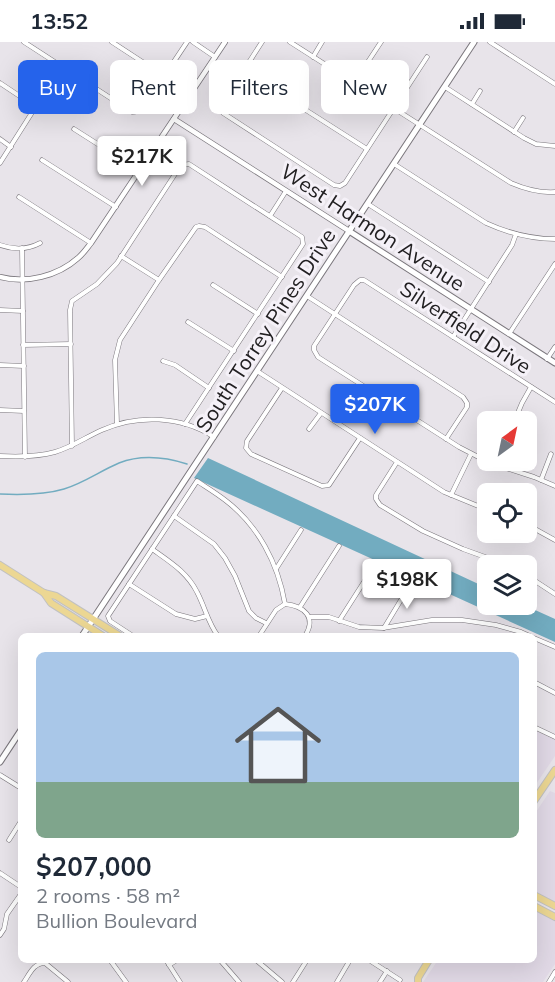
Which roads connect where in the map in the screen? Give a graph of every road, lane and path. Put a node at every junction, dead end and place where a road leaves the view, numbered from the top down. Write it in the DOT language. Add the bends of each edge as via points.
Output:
graph roads {
  1 [pos="24,42"];
  2 [pos="112,42"];
  3 [pos="187,42"];
  4 [pos="193,42"];
  5 [pos="225,42"];
  6 [pos="262,42"];
  7 [pos="290,42"];
  8 [pos="322,42"];
  9 [pos="381,42"];
  10 [pos="474,42"];
  11 [pos="490,42"];
  12 [pos="215,57"];
  13 [pos="313,57"];
  14 [pos="427,57"];
  15 [pos="140,60"];
  16 [pos="175,60"];
  17 [pos="369,60"];
  18 [pos="321,62"];
  19 [pos="0,83"];
  20 [pos="555,84"];
  21 [pos="409,85"];
  22 [pos="445,87"];
  23 [pos="480,91"];
  24 [pos="110,98"];
  25 [pos="472,104"];
  26 [pos="309,112"];
  27 [pos="391,114"];
  28 [pos="402,114"];
  29 [pos="174,118"];
  30 [pos="523,118"];
  31 [pos="419,125"];
  32 [pos="75,129"];
  33 [pos="514,132"];
  34 [pos="0,139"];
  35 [pos="555,146"];
  36 [pos="11,147"];
  37 [pos="367,149"];
  38 [pos="42,160"];
  39 [pos="0,163"];
  40 [pos="394,164"];
  41 [pos="140,171"];
  42 [pos="286,190"];
  43 [pos="555,192"];
  44 [pos="19,197"];
  45 [pos="368,204"];
  46 [pos="116,207"];
  47 [pos="270,216"];
  48 [pos="350,231"];
  49 [pos="516,234"];
  50 [pos="555,239"];
  51 [pos="40,243"];
  52 [pos="91,243"];
  53 [pos="0,245"];
  54 [pos="22,248"];
  55 [pos="121,256"];
  56 [pos="555,264"];
  57 [pos="0,277"];
  58 [pos="282,277"];
  59 [pos="22,280"];
  60 [pos="159,280"];
  61 [pos="489,282"];
  62 [pos="213,285"];
  63 [pos="307,296"];
  64 [pos="471,309"];
  65 [pos="0,310"];
  66 [pos="23,311"];
  67 [pos="258,314"];
  68 [pos="335,314"];
  69 [pos="189,322"];
  70 [pos="509,334"];
  71 [pos="453,337"];
  72 [pos="71,344"];
  73 [pos="23,345"];
  74 [pos="555,347"];
  75 [pos="234,351"];
  76 [pos="547,358"];
  77 [pos="163,361"];
  78 [pos="555,363"];
  79 [pos="0,365"];
  80 [pos="24,366"];
  81 [pos="257,371"];
  82 [pos="531,387"];
  83 [pos="209,388"];
  84 [pos="282,388"];
  85 [pos="555,402"];
  86 [pos="0,410"];
  87 [pos="24,411"];
  88 [pos="519,411"];
  89 [pos="321,413"];
  90 [pos="117,424"];
  91 [pos="185,424"];
  92 [pos="309,429"];
  93 [pos="214,437"];
  94 [pos="360,438"];
  95 [pos="446,439"];
  96 [pos="72,446"];
  97 [pos="471,454"];
  98 [pos="551,454"];
  99 [pos="0,456"];
  100 [pos="477,456"];
  101 [pos="25,457"];
  102 [pos="397,462"];
  103 [pos="520,471"];
  104 [pos="542,480"];
  105 [pos="555,486"];
  106 [pos="451,495"];
  107 [pos="477,506"];
  108 [pos="174,516"];
  109 [pos="537,529"];
  110 [pos="301,530"];
  111 [pos="555,540"];
  112 [pos="339,546"];
  113 [pos="152,549"];
  114 [pos="480,555"];
  115 [pos="376,563"];
  116 [pos="0,566"];
  117 [pos="276,569"];
  118 [pos="413,580"];
  119 [pos="537,582"];
  120 [pos="129,584"];
  121 [pos="44,593"];
  122 [pos="555,594"];
  123 [pos="285,604"];
  124 [pos="300,608"];
  125 [pos="207,616"];
  126 [pos="309,617"];
  127 [pos="93,620"];
  128 [pos="339,621"];
  129 [pos="266,623"];
  130 [pos="88,627"];
  131 [pos="383,628"];
  132 [pos="84,633"];
  133 [pos="98,633"];
  134 [pos="115,633"];
  135 [pos="128,633"];
  136 [pos="216,633"];
  137 [pos="261,633"];
  138 [pos="306,633"];
  139 [pos="523,633"];
  140 [pos="537,639"];
  141 [pos="555,647"];
  142 [pos="537,684"];
  143 [pos="555,693"];
  144 [pos="537,728"];
  145 [pos="18,735"];
  146 [pos="555,737"];
  147 [pos="0,762"];
  148 [pos="555,770"];
  149 [pos="0,775"];
  150 [pos="18,786"];
  151 [pos="537,797"];
  152 [pos="18,826"];
  153 [pos="9,840"];
  154 [pos="0,873"];
  155 [pos="18,885"];
  156 [pos="537,897"];
  157 [pos="18,898"];
  158 [pos="555,906"];
  159 [pos="537,908"];
  160 [pos="555,917"];
  161 [pos="2,928"];
  162 [pos="0,935"];
  163 [pos="112,963"];
  164 [pos="172,963"];
  165 [pos="223,963"];
  166 [pos="261,963"];
  167 [pos="305,963"];
  168 [pos="348,963"];
  169 [pos="374,963"];
  170 [pos="427,963"];
  171 [pos="169,965"];
  172 [pos="387,971"];
  173 [pos="555,972"];
  174 [pos="400,980"];
  175 [pos="418,980"];
  176 [pos="24,982"];
  177 [pos="68,982"];
  178 [pos="126,982"];
  179 [pos="180,982"];
  180 [pos="239,982"];
  181 [pos="282,982"];
  182 [pos="293,982"];
  183 [pos="336,982"];
  184 [pos="380,982"];
  185 [pos="410,982"];
  186 [pos="549,982"];
  1 -- 24 [label="street"];
  2 -- 15 [label="street"];
  3 -- 16 [label="street"];
  4 -- 12 [label="street"];
  5 -- 12 [label="street"];
  6 -- 37 [label="street" via="222,104 223,113 334,185 345,183"];
  7 -- 13 [label="street"];
  8 -- 13 [label="street"];
  9 -- 17 [label="street"];
  10 -- 22 [label="main road, South Torrey Pines Drive"];
  11 -- 20 [label="street"];
  12 -- 29 [label="street"];
  13 -- 18 [label="street"];
  14 -- 21 [label="street"];
  19 -- 36 [label="street" via="33,107"];
  22 -- 25 [label="street"];
  22 -- 31 [label="main road, South Torrey Pines Drive"];
  23 -- 25 [label="street"];
  25 -- 33 [label="street"];
  26 -- 37 [label="street"];
  27 -- 37 [label="street"];
  28 -- 31 [label="street"];
  29 -- 41 [label="street"];
  29 -- 42 [label="street, West Harmon Avenue"];
  30 -- 33 [label="street"];
  31 -- 40 [label="main road, South Torrey Pines Drive"];
  31 -- 43 [label="street" via="511,183 533,191"];
  32 -- 41 [label="street"];
  33 -- 35 [label="street" via="536,144"];
  34 -- 36 [label="street"];
  36 -- 39 [label="street"];
  38 -- 46 [label="street"];
  40 -- 45 [label="main road, South Torrey Pines Drive"];
  40 -- 49 [label="street" via="486,223"];
  41 -- 46 [label="street"];
  42 -- 47 [label="street"];
  42 -- 48 [label="street, West Harmon Avenue"];
  44 -- 52 [label="street"];
  45 -- 48 [label="main road, South Torrey Pines Drive"];
  45 -- 61 [label="street"];
  46 -- 52 [label="street"];
  47 -- 55 [label="street" via="186,164 179,168"];
  47 -- 58 [label="street" via="304,241"];
  48 -- 63 [label="main road, South Torrey Pines Drive"];
  48 -- 64 [label="main road, West Harmon Avenue"];
  49 -- 50 [label="street"];
  49 -- 61 [label="street"];
  51 -- 54 [label="street"];
  52 -- 59 [label="street" via="80,257 57,272"];
  53 -- 54 [label="street"];
  54 -- 59 [label="street"];
  55 -- 60 [label="street"];
  55 -- 72 [label="street" via="105,277 72,301"];
  56 -- 70 [label="street"];
  57 -- 59 [label="street"];
  58 -- 60 [label="street" via="200,226 193,230"];
  58 -- 67 [label="street"];
  59 -- 66 [label="street"];
  60 -- 90 [label="street" via="117,349"];
  61 -- 64 [label="street"];
  62 -- 67 [label="street"];
  63 -- 68 [label="street"];
  63 -- 81 [label="main road, South Torrey Pines Drive"];
  64 -- 70 [label="main road, West Harmon Avenue"];
  64 -- 71 [label="street"];
  65 -- 66 [label="street"];
  66 -- 73 [label="street"];
  67 -- 75 [label="street"];
  68 -- 71 [label="street, Silverfield Drive" via="360,280"];
  68 -- 95 [label="street" via="463,396 467,406"];
  68 -- 95 [label="street" via="314,346 318,357"];
  69 -- 75 [label="street"];
  70 -- 76 [label="main road, West Harmon Avenue"];
  71 -- 82 [label="street, Silverfield Drive"];
  72 -- 73 [label="street"];
  72 -- 96 [label="street"];
  73 -- 80 [label="street"];
  74 -- 76 [label="street"];
  75 -- 83 [label="street"];
  76 -- 78 [label="main road, West Harmon Avenue"];
  77 -- 83 [label="street"];
  79 -- 80 [label="street"];
  80 -- 87 [label="street"];
  81 -- 84 [label="street"];
  81 -- 93 [label="main road, South Torrey Pines Drive"];
  82 -- 85 [label="street, Silverfield Drive"];
  82 -- 88 [label="street"];
  83 -- 91 [label="street"];
  84 -- 89 [label="street"];
  84 -- 94 [label="street" via="247,441 246,448 251,454 326,486"];
  86 -- 87 [label="street"];
  87 -- 101 [label="street"];
  89 -- 92 [label="street"];
  89 -- 94 [label="street"];
  90 -- 91 [label="street" via="165,420"];
  90 -- 96 [label="street"];
  91 -- 93 [label="street"];
  93 -- 127 [label="main road, South Torrey Pines Drive"];
  94 -- 102 [label="street"];
  95 -- 97 [label="street"];
  96 -- 101 [label="street"];
  97 -- 100 [label="street"];
  97 -- 106 [label="street"];
  98 -- 104 [label="street"];
  99 -- 101 [label="street"];
  102 -- 106 [label="street"];
  102 -- 114 [label="street" via="376,495 380,505 423,531"];
  103 -- 104 [label="street"];
  104 -- 105 [label="street"];
  106 -- 107 [label="street"];
  108 -- 113 [label="street"];
  108 -- 117 [label="street" via="197,481 250,524 268,548"];
  108 -- 129 [label="street" via="213,544 235,576 249,611"];
  109 -- 111 [label="street"];
  110 -- 117 [label="street"];
  112 -- 124 [label="street"];
  113 -- 120 [label="street"];
  113 -- 125 [label="street" via="189,578"];
  115 -- 128 [label="street"];
  116 -- 121 [label="main road"];
  117 -- 123 [label="street"];
  118 -- 131 [label="street"];
  119 -- 122 [label="street"];
  120 -- 125 [label="street" via="176,614 195,619"];
  120 -- 135 [label="street" via="108,616"];
  121 -- 127 [label="main road" via="56,596"];
  121 -- 130 [label="main road" via="51,603"];
  123 -- 124 [label="street"];
  123 -- 129 [label="street"];
  124 -- 126 [label="street"];
  125 -- 136 [label="street"];
  126 -- 128 [label="street"];
  126 -- 138 [label="street"];
  127 -- 130 [label="main road, South Torrey Pines Drive"];
  127 -- 134 [label="main road"];
  128 -- 131 [label="street"];
  129 -- 137 [label="street"];
  130 -- 132 [label="main road, South Torrey Pines Drive"];
  130 -- 133 [label="main road"];
  131 -- 139 [label="street" via="432,620 462,620"];
  140 -- 141 [label="street"];
  142 -- 143 [label="street"];
  144 -- 146 [label="street"];
  145 -- 147 [label="main road"];
  148 -- 151 [label="main road"];
  149 -- 150 [label="street"];
  152 -- 153 [label="street"];
  154 -- 155 [label="street"];
  156 -- 158 [label="main road"];
  157 -- 161 [label="street"];
  159 -- 160 [label="main road"];
  161 -- 162 [label="street"];
  163 -- 178 [label="street"];
  164 -- 171 [label="street"];
  165 -- 180 [label="street"];
  166 -- 181 [label="street"];
  167 -- 182 [label="street"];
  168 -- 183 [label="street"];
  169 -- 172 [label="street"];
  170 -- 175 [label="main road"];
  171 -- 179 [label="street"];
  172 -- 174 [label="street"];
  172 -- 184 [label="street"];
  173 -- 186 [label="street"];
  175 -- 185 [label="main road"];
  176 -- 177 [label="street" via="34,966 41,963"];
}
